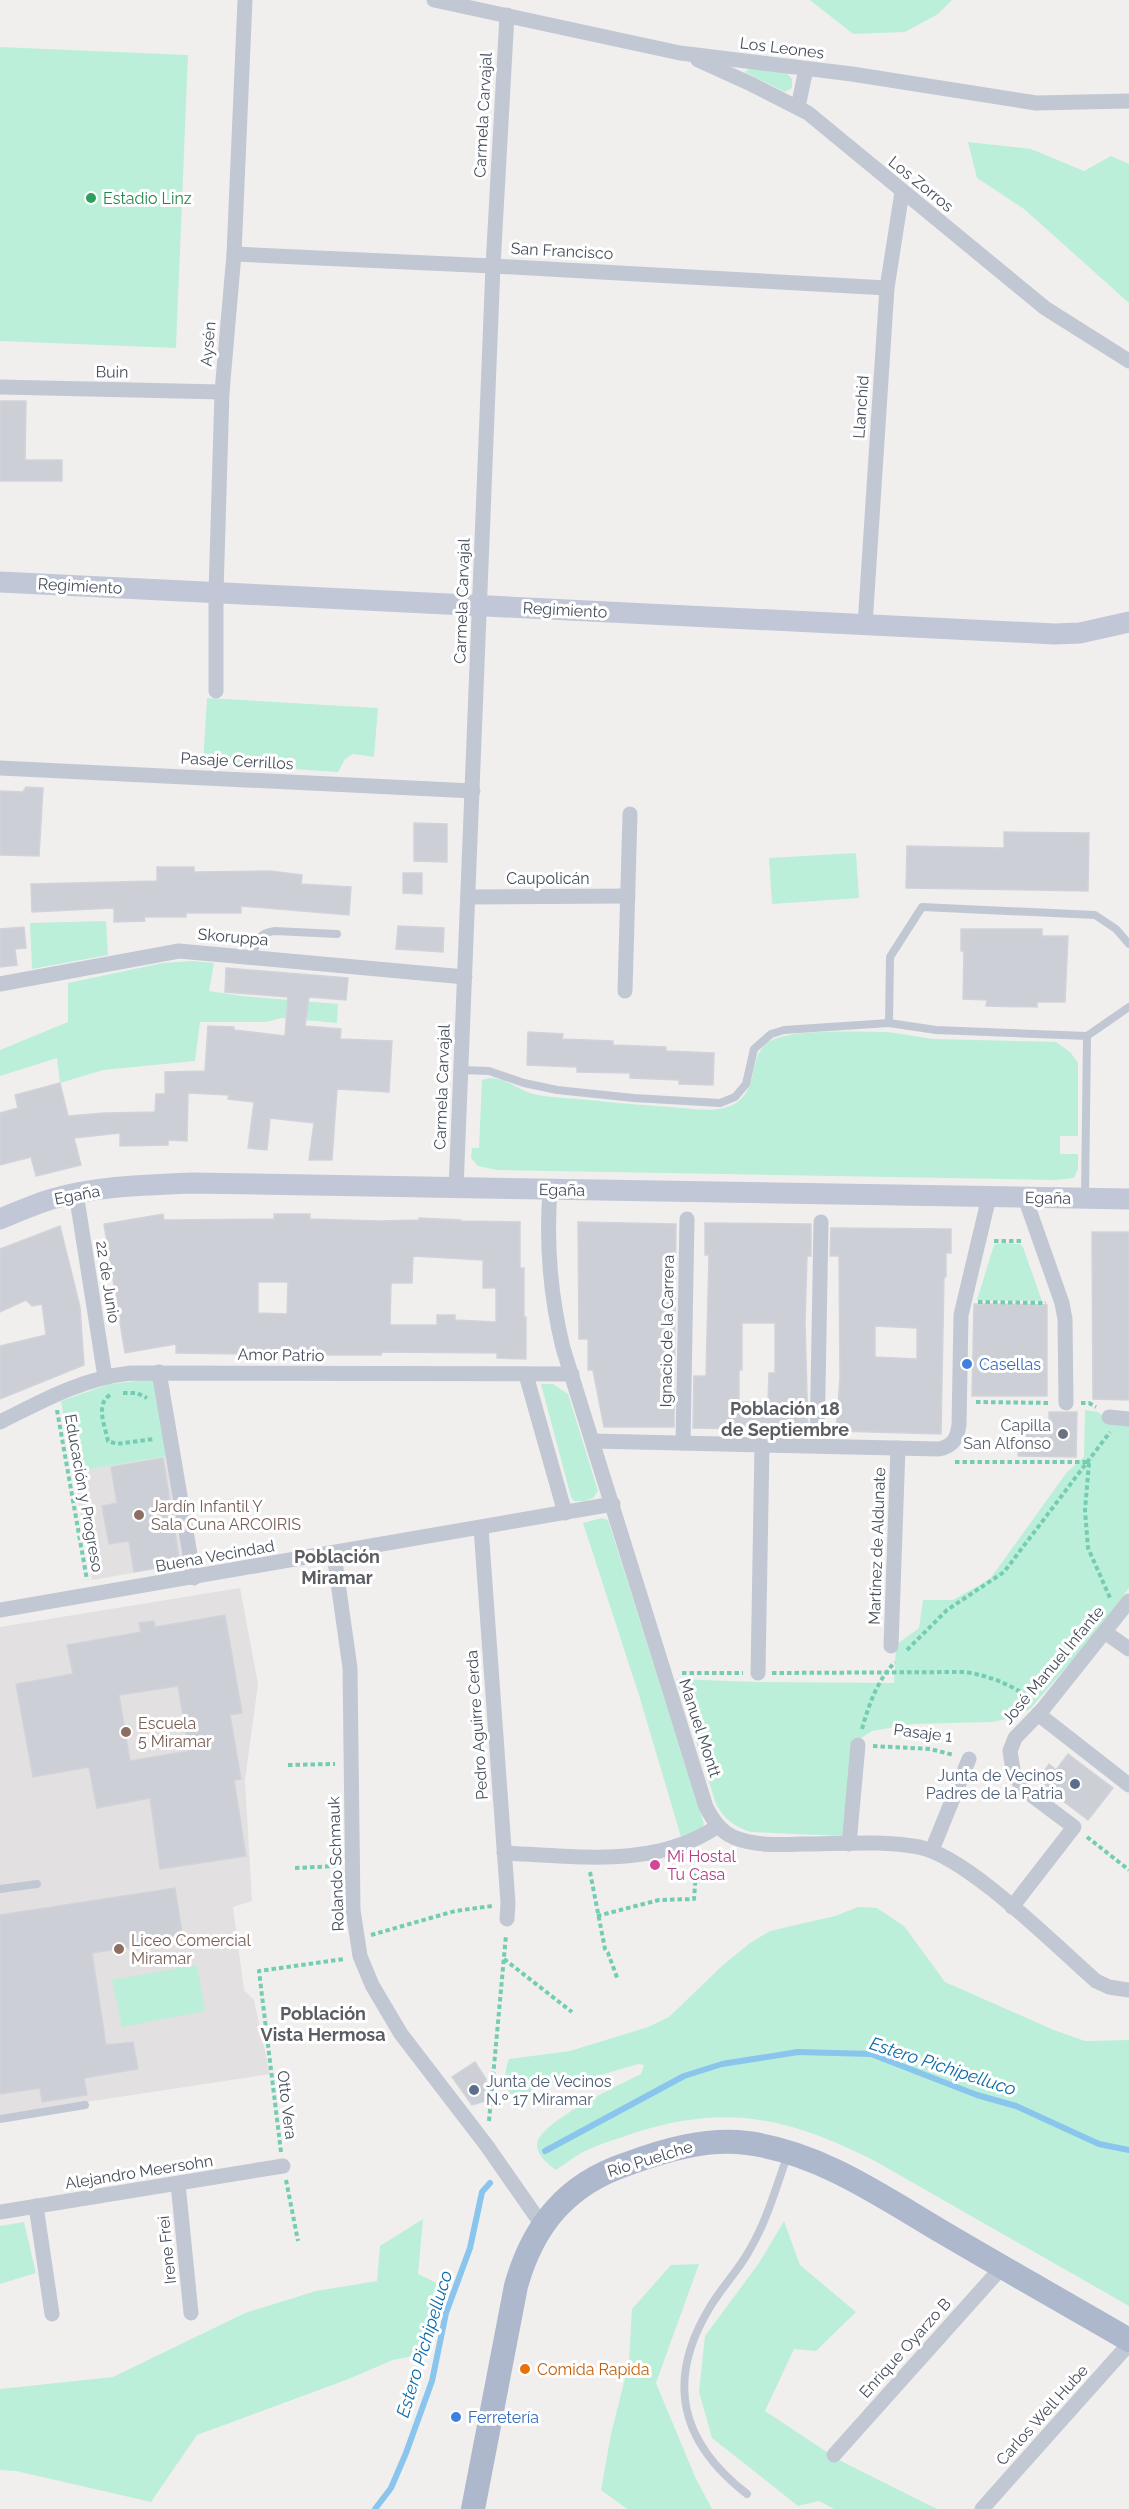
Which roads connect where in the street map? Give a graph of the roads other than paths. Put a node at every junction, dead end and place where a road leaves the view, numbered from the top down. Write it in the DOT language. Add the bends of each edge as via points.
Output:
graph roads {
  1 [pos="244,0"];
  2 [pos="434,0"];
  3 [pos="507,15"];
  4 [pos="680,53"];
  5 [pos="806,69"];
  6 [pos="1129,101"];
  7 [pos="798,107"];
  8 [pos="902,192"];
  9 [pos="234,255"];
  10 [pos="493,266"];
  11 [pos="887,288"];
  12 [pos="1129,361"];
  13 [pos="0,387"];
  14 [pos="222,392"];
  15 [pos="0,582"];
  16 [pos="216,593"];
  17 [pos="480,606"];
  18 [pos="1129,622"];
  19 [pos="865,625"];
  20 [pos="216,691"];
  21 [pos="0,768"];
  22 [pos="473,791"];
  23 [pos="630,814"];
  24 [pos="628,896"];
  25 [pos="468,897"];
  26 [pos="337,934"];
  27 [pos="1129,944"];
  28 [pos="254,956"];
  29 [pos="465,977"];
  30 [pos="0,984"];
  31 [pos="625,991"];
  32 [pos="1129,1007"];
  33 [pos="889,1023"];
  34 [pos="1087,1036"];
  35 [pos="461,1070"];
  36 [pos="456,1189"];
  37 [pos="550,1190"];
  38 [pos="76,1193"];
  39 [pos="989,1197"];
  40 [pos="1025,1198"];
  41 [pos="1085,1198"];
  42 [pos="1129,1199"];
  43 [pos="0,1219"];
  44 [pos="687,1219"];
  45 [pos="821,1222"];
  46 [pos="159,1372"];
  47 [pos="572,1374"];
  48 [pos="526,1375"];
  49 [pos="105,1377"];
  50 [pos="1066,1403"];
  51 [pos="1109,1417"];
  52 [pos="1127,1420"];
  53 [pos="0,1422"];
  54 [pos="593,1441"];
  55 [pos="683,1443"];
  56 [pos="762,1445"];
  57 [pos="817,1446"];
  58 [pos="898,1448"];
  59 [pos="613,1504"];
  60 [pos="564,1513"];
  61 [pos="481,1528"];
  62 [pos="334,1554"];
  63 [pos="194,1578"];
  64 [pos="1129,1601"];
  65 [pos="0,1610"];
  66 [pos="1106,1632"];
  67 [pos="1129,1649"];
  68 [pos="898,1652"];
  69 [pos="758,1673"];
  70 [pos="1041,1711"];
  71 [pos="858,1745"];
  72 [pos="969,1759"];
  73 [pos="1129,1785"];
  74 [pos="718,1826"];
  75 [pos="849,1844"];
  76 [pos="932,1850"];
  77 [pos="504,1852"];
  78 [pos="37,1884"];
  79 [pos="0,1889"];
  80 [pos="1011,1907"];
  81 [pos="508,1911"];
  82 [pos="1129,1990"];
  83 [pos="85,2106"];
  84 [pos="0,2119"];
  85 [pos="788,2152"];
  86 [pos="283,2166"];
  87 [pos="178,2184"];
  88 [pos="36,2206"];
  89 [pos="0,2212"];
  90 [pos="542,2225"];
  91 [pos="1003,2266"];
  92 [pos="191,2313"];
  93 [pos="52,2314"];
  94 [pos="1129,2340"];
  95 [pos="1129,2344"];
  96 [pos="834,2455"];
  97 [pos="747,2494"];
  98 [pos="473,2509"];
  99 [pos="982,2509"];
  1 -- 9 [label="street, Aysén"];
  2 -- 3 [label="street, Los Leones"];
  3 -- 4 [label="street, Los Leones"];
  3 -- 10 [label="street, Carmela Carvajal"];
  4 -- 5 [label="street, Los Leones"];
  4 -- 7 [label="street, Los Zorros"];
  5 -- 6 [label="street, Los Leones" via="1036,104"];
  5 -- 7 [label="street"];
  7 -- 8 [label="street, Los Zorros"];
  8 -- 11 [label="street, Llanchid"];
  8 -- 12 [label="street, Los Zorros" via="1045,308"];
  9 -- 10 [label="street, San Francisco"];
  9 -- 14 [label="street, Aysén"];
  10 -- 11 [label="street, San Francisco"];
  10 -- 17 [label="street, Carmela Carvajal"];
  11 -- 19 [label="street, Llanchid"];
  13 -- 14 [label="street, Buin"];
  14 -- 16 [label="street, Aysén"];
  15 -- 16 [label="main road, Regimiento"];
  16 -- 17 [label="main road, Regimiento"];
  16 -- 20 [label="street, Aysén"];
  17 -- 19 [label="main road, Regimiento"];
  17 -- 22 [label="street, Carmela Carvajal"];
  18 -- 19 [label="main road, Regimiento" via="1080,633 1055,634"];
  21 -- 22 [label="street, Pasaje Cerrillos"];
  22 -- 25 [label="street, Carmela Carvajal"];
  23 -- 24 [label="street"];
  24 -- 25 [label="street, Caupolicán"];
  24 -- 31 [label="street"];
  25 -- 29 [label="street, Carmela Carvajal"];
  26 -- 28 [label="lane" via="266,932 255,942"];
  27 -- 33 [label="lane" via="1095,915 922,907 890,957"];
  28 -- 29 [label="street, Skoruppa"];
  28 -- 30 [label="street, Skoruppa" via="179,951"];
  29 -- 35 [label="street, Carmela Carvajal"];
  32 -- 34 [label="lane"];
  33 -- 34 [label="lane" via="936,1030"];
  33 -- 35 [label="lane" via="771,1034 754,1049 740,1092 720,1103 557,1090 489,1071"];
  34 -- 41 [label="lane"];
  35 -- 36 [label="street, Carmela Carvajal"];
  36 -- 37 [label="main road, Egaña"];
  36 -- 38 [label="main road, Egaña" via="191,1183"];
  37 -- 39 [label="main road, Egaña"];
  37 -- 47 [label="street, Manuel Montt" via="552,1295"];
  38 -- 43 [label="main road, Egaña"];
  38 -- 49 [label="street, 22 de Junio"];
  39 -- 40 [label="main road, Egaña"];
  39 -- 58 [label="street" via="961,1315 957,1437 942,1455"];
  40 -- 41 [label="main road, Egaña"];
  40 -- 50 [label="street" via="1062,1303"];
  41 -- 42 [label="main road, Egaña"];
  44 -- 55 [label="street, Ignacio de la Carrera"];
  45 -- 57 [label="street"];
  46 -- 48 [label="street, Amor Patrio"];
  46 -- 49 [label="street, Amor Patrio"];
  46 -- 63 [label="street"];
  47 -- 48 [label="street, Amor Patrio"];
  47 -- 54 [label="street, Manuel Montt"];
  48 -- 60 [label="street"];
  49 -- 53 [label="street, Amor Patrio" via="54,1395"];
  51 -- 52 [label="street"];
  54 -- 55 [label="street"];
  54 -- 59 [label="street, Manuel Montt"];
  55 -- 56 [label="street"];
  56 -- 57 [label="street"];
  56 -- 69 [label="street"];
  57 -- 58 [label="street"];
  58 -- 68 [label="street, Martínez de Aldunate"];
  59 -- 60 [label="street, Buena Vecindad"];
  59 -- 74 [label="street, Manuel Montt" via="706,1807"];
  60 -- 61 [label="street, Buena Vecindad"];
  61 -- 62 [label="street, Buena Vecindad"];
  61 -- 77 [label="street, Pedro Aguirre Cerda"];
  62 -- 63 [label="street, Buena Vecindad"];
  62 -- 90 [label="street, Rolando Schmauk" via="350,1668 351,1865 360,1956 401,2034"];
  63 -- 65 [label="street, Buena Vecindad"];
  64 -- 66 [label="street, José Manuel Infante"];
  66 -- 67 [label="street"];
  66 -- 70 [label="street, José Manuel Infante"];
  70 -- 73 [label="street"];
  70 -- 80 [label="street, José Manuel Infante" via="1015,1738 1010,1751 1013,1770 1022,1788 1074,1827"];
  71 -- 75 [label="street"];
  72 -- 76 [label="street"];
  74 -- 75 [label="street" via="732,1836 763,1845"];
  74 -- 77 [label="street" via="694,1840 641,1855 587,1857"];
  75 -- 76 [label="street"];
  76 -- 80 [label="street" via="953,1861"];
  77 -- 81 [label="street, Pedro Aguirre Cerda"];
  78 -- 79 [label="lane"];
  80 -- 82 [label="street" via="1096,1981"];
  83 -- 84 [label="lane"];
  85 -- 90 [label="main road, Río Puelche" via="735,2142 663,2152 592,2179"];
  85 -- 91 [label="main road, Río Puelche" via="852,2180"];
  85 -- 97 [label="lane" via="759,2234 709,2307 684,2369 686,2408 696,2436 721,2472"];
  86 -- 87 [label="street, Alejandro Meersohn"];
  87 -- 88 [label="street, Alejandro Meersohn"];
  87 -- 92 [label="street, Irene Frei"];
  88 -- 89 [label="street, Alejandro Meersohn"];
  88 -- 93 [label="street"];
  90 -- 98 [label="main road, Río Puelche" via="528,2248 516,2286"];
  91 -- 94 [label="main road, Río Puelche"];
  91 -- 96 [label="street, Enrique Oyarzo B"];
  95 -- 99 [label="street, Carlos Well Hube"];
}
